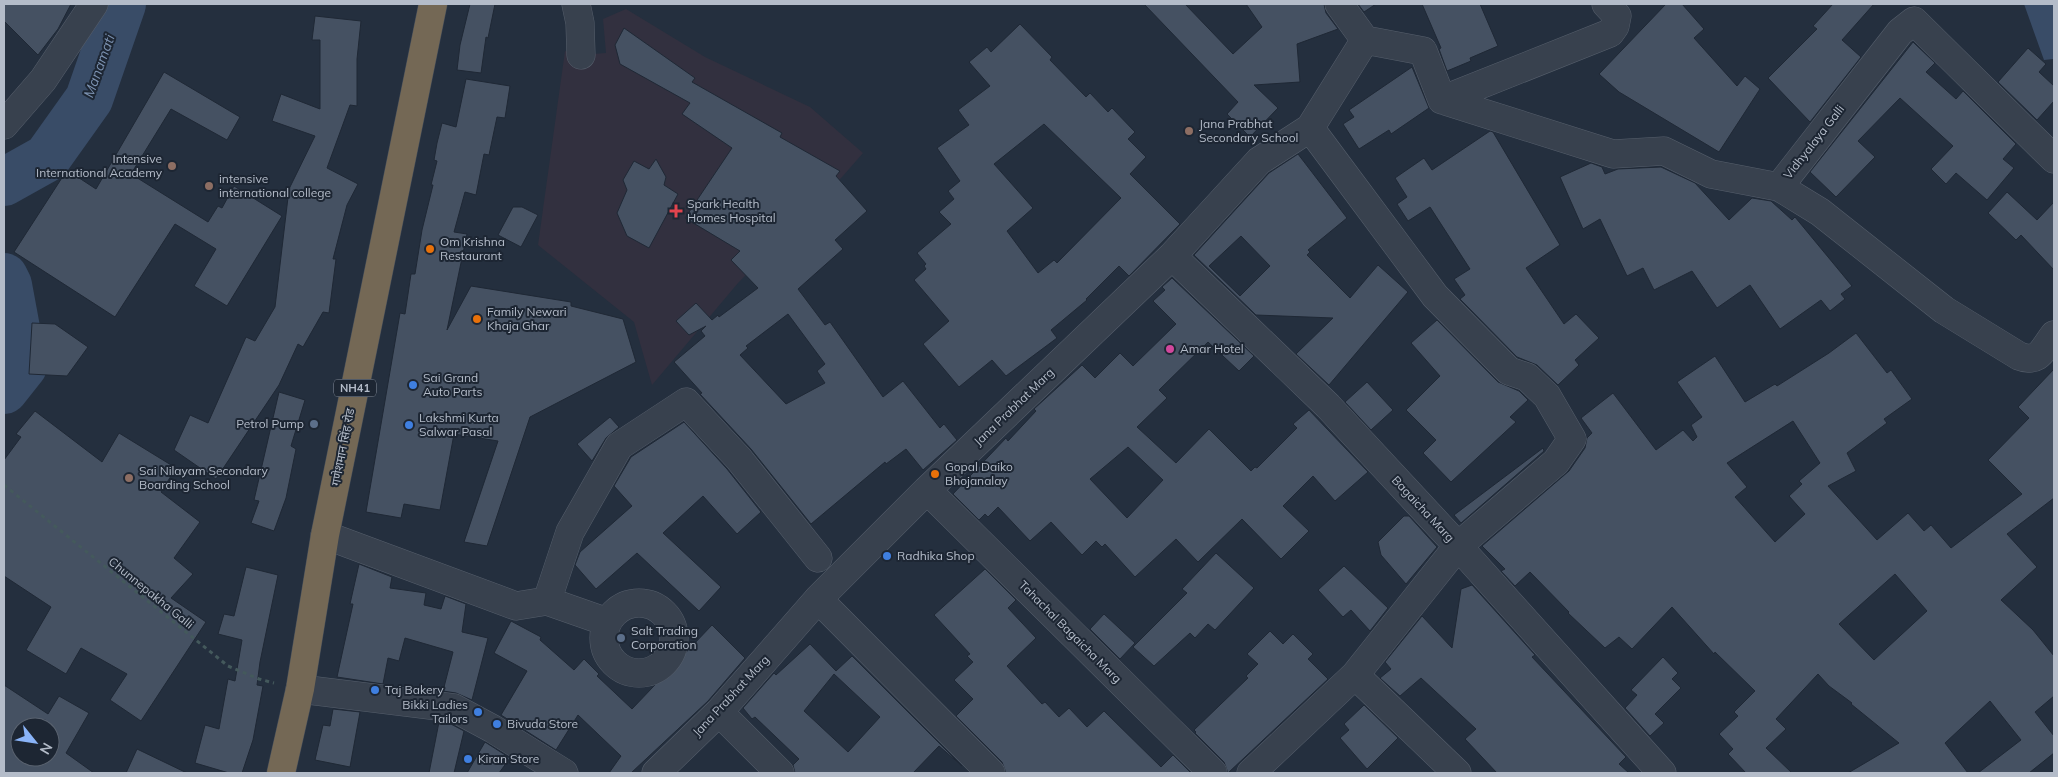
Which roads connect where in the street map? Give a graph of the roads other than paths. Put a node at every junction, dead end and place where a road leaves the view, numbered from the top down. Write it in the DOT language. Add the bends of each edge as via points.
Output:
graph roads {
  1 [pos="94,4"];
  2 [pos="433,4"];
  3 [pos="576,4"];
  4 [pos="1339,4"];
  5 [pos="1606,4"];
  6 [pos="1365,40"];
  7 [pos="581,55"];
  8 [pos="1442,100"];
  9 [pos="4,125"];
  10 [pos="1310,128"];
  11 [pos="2054,159"];
  12 [pos="1779,186"];
  13 [pos="1172,256"];
  14 [pos="2054,334"];
  15 [pos="927,490"];
  16 [pos="325,535"];
  17 [pos="1458,546"];
  18 [pos="818,558"];
  19 [pos="818,599"];
  20 [pos="547,601"];
  21 [pos="608,622"];
  22 [pos="1355,675"];
  23 [pos="300,690"];
  24 [pos="719,712"];
  25 [pos="281,773"];
  26 [pos="564,773"];
  27 [pos="656,773"];
  28 [pos="780,773"];
  29 [pos="991,773"];
  30 [pos="1213,773"];
  31 [pos="1251,773"];
  32 [pos="1457,773"];
  33 [pos="1662,773"];
  1 -- 9 [label="street" via="43,80"];
  2 -- 16 [label="highway, गणेशमान सिंह रोड / NH41"];
  3 -- 7 [label="street"];
  4 -- 6 [label="street"];
  5 -- 8 [label="street" via="1617,16 1610,33"];
  6 -- 8 [label="street" via="1423,51"];
  6 -- 10 [label="street, Jana Prabhat Marg"];
  8 -- 12 [label="street, Vidhyalaya Galli" via="1613,154 1664,151 1711,174"];
  10 -- 13 [label="street, Jana Prabhat Marg" via="1259,161"];
  10 -- 17 [label="street" via="1435,296 1510,371 1527,377 1547,396 1572,439 1556,462"];
  11 -- 12 [label="street, Vidhyalaya Galli" via="1914,21 1900,32"];
  12 -- 14 [label="street" via="1820,212 1944,310 2019,356 2028,360 2037,357"];
  13 -- 15 [label="street, Jana Prabhat Marg"];
  13 -- 17 [label="street, Bagaicha Marg" via="1328,406"];
  15 -- 19 [label="street, Jana Prabhat Marg"];
  15 -- 30 [label="street, Tahachal Bagaicha Marg"];
  16 -- 20 [label="street" via="516,606"];
  16 -- 23 [label="highway, गणेशमान सिंह रोड / NH41"];
  17 -- 22 [label="street"];
  17 -- 33 [label="street, Bagaicha Marg"];
  18 -- 20 [label="street" via="739,459 686,402 619,446 570,532"];
  19 -- 24 [label="street, Jana Prabhat Marg"];
  19 -- 29 [label="street"];
  20 -- 21 [label="street"];
  22 -- 31 [label="street"];
  22 -- 32 [label="street"];
  23 -- 25 [label="highway, गणेशमान सिंह रोड / NH41"];
  23 -- 26 [label="street" via="454,708"];
  24 -- 27 [label="street, Jana Prabhat Marg"];
  24 -- 28 [label="street"];
}
